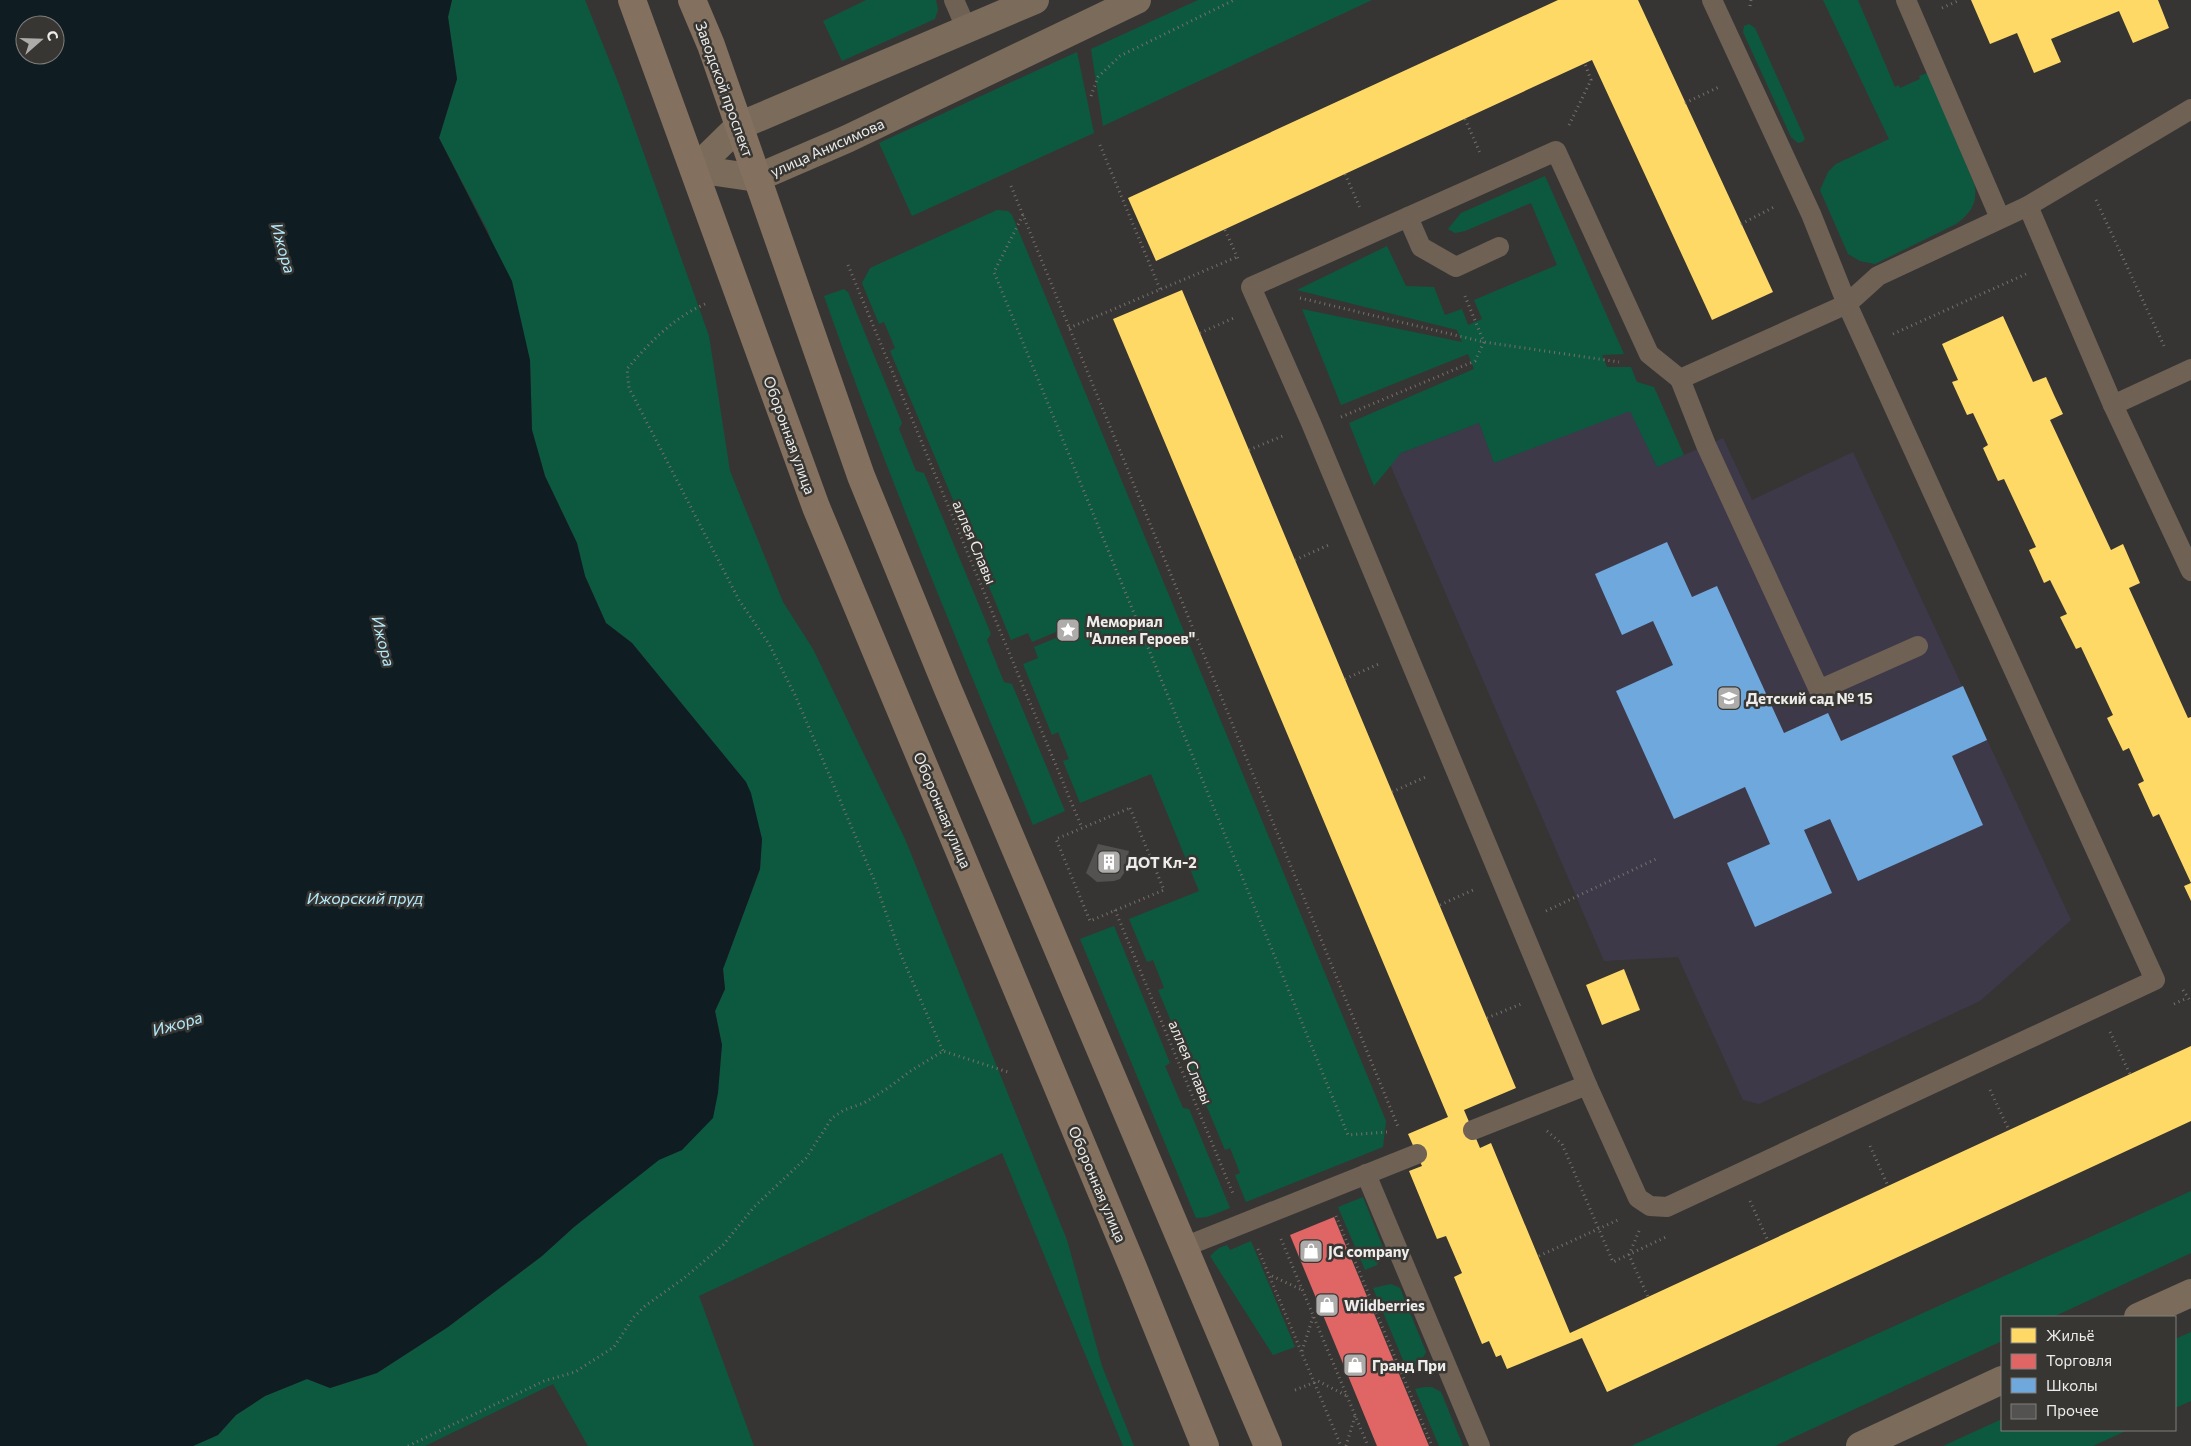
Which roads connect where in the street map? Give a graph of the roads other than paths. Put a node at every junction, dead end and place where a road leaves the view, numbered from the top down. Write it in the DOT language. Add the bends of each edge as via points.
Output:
graph roads {
  1 [pos="632,0"];
  2 [pos="692,0"];
  3 [pos="954,0"];
  4 [pos="1035,0"];
  5 [pos="1137,0"];
  6 [pos="1712,0"];
  7 [pos="1906,0"];
  8 [pos="967,30"];
  9 [pos="2191,109"];
  10 [pos="739,126"];
  11 [pos="695,169"];
  12 [pos="757,178"];
  13 [pos="2028,206"];
  14 [pos="1408,217"];
  15 [pos="2000,218"];
  16 [pos="1499,247"];
  17 [pos="1847,304"];
  18 [pos="2184,372"];
  19 [pos="1680,379"];
  20 [pos="2113,405"];
  21 [pos="2191,571"];
  22 [pos="1918,646"];
  23 [pos="1587,1085"];
  24 [pos="1473,1130"];
  25 [pos="1417,1154"];
  26 [pos="1366,1174"];
  27 [pos="1184,1247"];
  28 [pos="2191,1293"];
  29 [pos="2140,1316"];
  30 [pos="2001,1380"];
  31 [pos="1204,1446"];
  32 [pos="1268,1446"];
  33 [pos="1480,1446"];
  34 [pos="1860,1446"];
  1 -- 11 [label="main road"];
  2 -- 10 [label="main road, Заводской проспект"];
  3 -- 8 [label="lane"];
  4 -- 8 [label="main road"];
  5 -- 12 [label="main road, улица Анисимова" via="847,139"];
  6 -- 17 [label="lane" via="1802,194"];
  7 -- 15 [label="lane"];
  8 -- 10 [label="main road"];
  9 -- 13 [label="lane"];
  10 -- 11 [label="main road"];
  10 -- 12 [label="main road, Заводской проспект"];
  11 -- 12 [label="main road, улица Анисимова"];
  11 -- 31 [label="main road, Оборонная улица" via="816,507"];
  12 -- 27 [label="main road" via="862,476 947,687"];
  13 -- 15 [label="lane"];
  13 -- 20 [label="lane"];
  14 -- 16 [label="lane" via="1421,247 1456,267"];
  14 -- 19 [label="lane" via="1556,151 1649,354"];
  14 -- 23 [label="lane" via="1251,287"];
  15 -- 17 [label="lane" via="1878,276"];
  17 -- 19 [label="lane"];
  17 -- 23 [label="lane" via="2155,980 1667,1207 1650,1206 1638,1198"];
  18 -- 20 [label="lane"];
  19 -- 22 [label="lane" via="1706,445 1819,690"];
  20 -- 21 [label="lane"];
  23 -- 24 [label="lane"];
  25 -- 26 [label="lane"];
  26 -- 27 [label="lane"];
  26 -- 33 [label="lane"];
  27 -- 32 [label="main road"];
  28 -- 29 [label="main road"];
  30 -- 34 [label="main road"];
}
